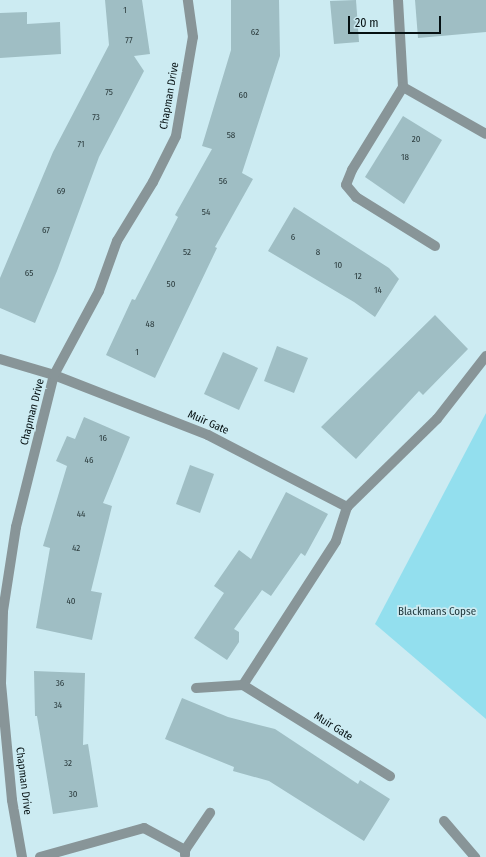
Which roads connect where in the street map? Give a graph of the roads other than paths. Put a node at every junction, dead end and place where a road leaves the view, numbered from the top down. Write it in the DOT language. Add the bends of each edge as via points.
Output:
graph roads {
  1 [pos="188,0"];
  2 [pos="398,0"];
  3 [pos="403,87"];
  4 [pos="486,134"];
  5 [pos="435,246"];
  6 [pos="486,356"];
  7 [pos="0,359"];
  8 [pos="54,375"];
  9 [pos="347,507"];
  10 [pos="243,685"];
  11 [pos="196,688"];
  12 [pos="390,776"];
  13 [pos="210,813"];
  14 [pos="444,821"];
  15 [pos="185,854"];
  16 [pos="22,857"];
  17 [pos="40,857"];
  18 [pos="475,857"];
  1 -- 8 [label="street, Chapman Drive" via="193,37 176,136 153,182 117,241 99,291"];
  2 -- 3 [label="street"];
  3 -- 4 [label="street"];
  3 -- 5 [label="street" via="352,170 346,185 356,198"];
  6 -- 9 [label="street" via="437,419"];
  7 -- 8 [label="street, Muir Gate"];
  8 -- 9 [label="street, Muir Gate" via="208,435"];
  8 -- 16 [label="street, Chapman Drive" via="16,527 3,611 1,683 12,800"];
  9 -- 10 [label="street" via="336,540"];
  10 -- 11 [label="street"];
  10 -- 12 [label="street, Muir Gate"];
  13 -- 15 [label="street"];
  14 -- 18 [label="street"];
  15 -- 17 [label="street" via="144,828"];
}
